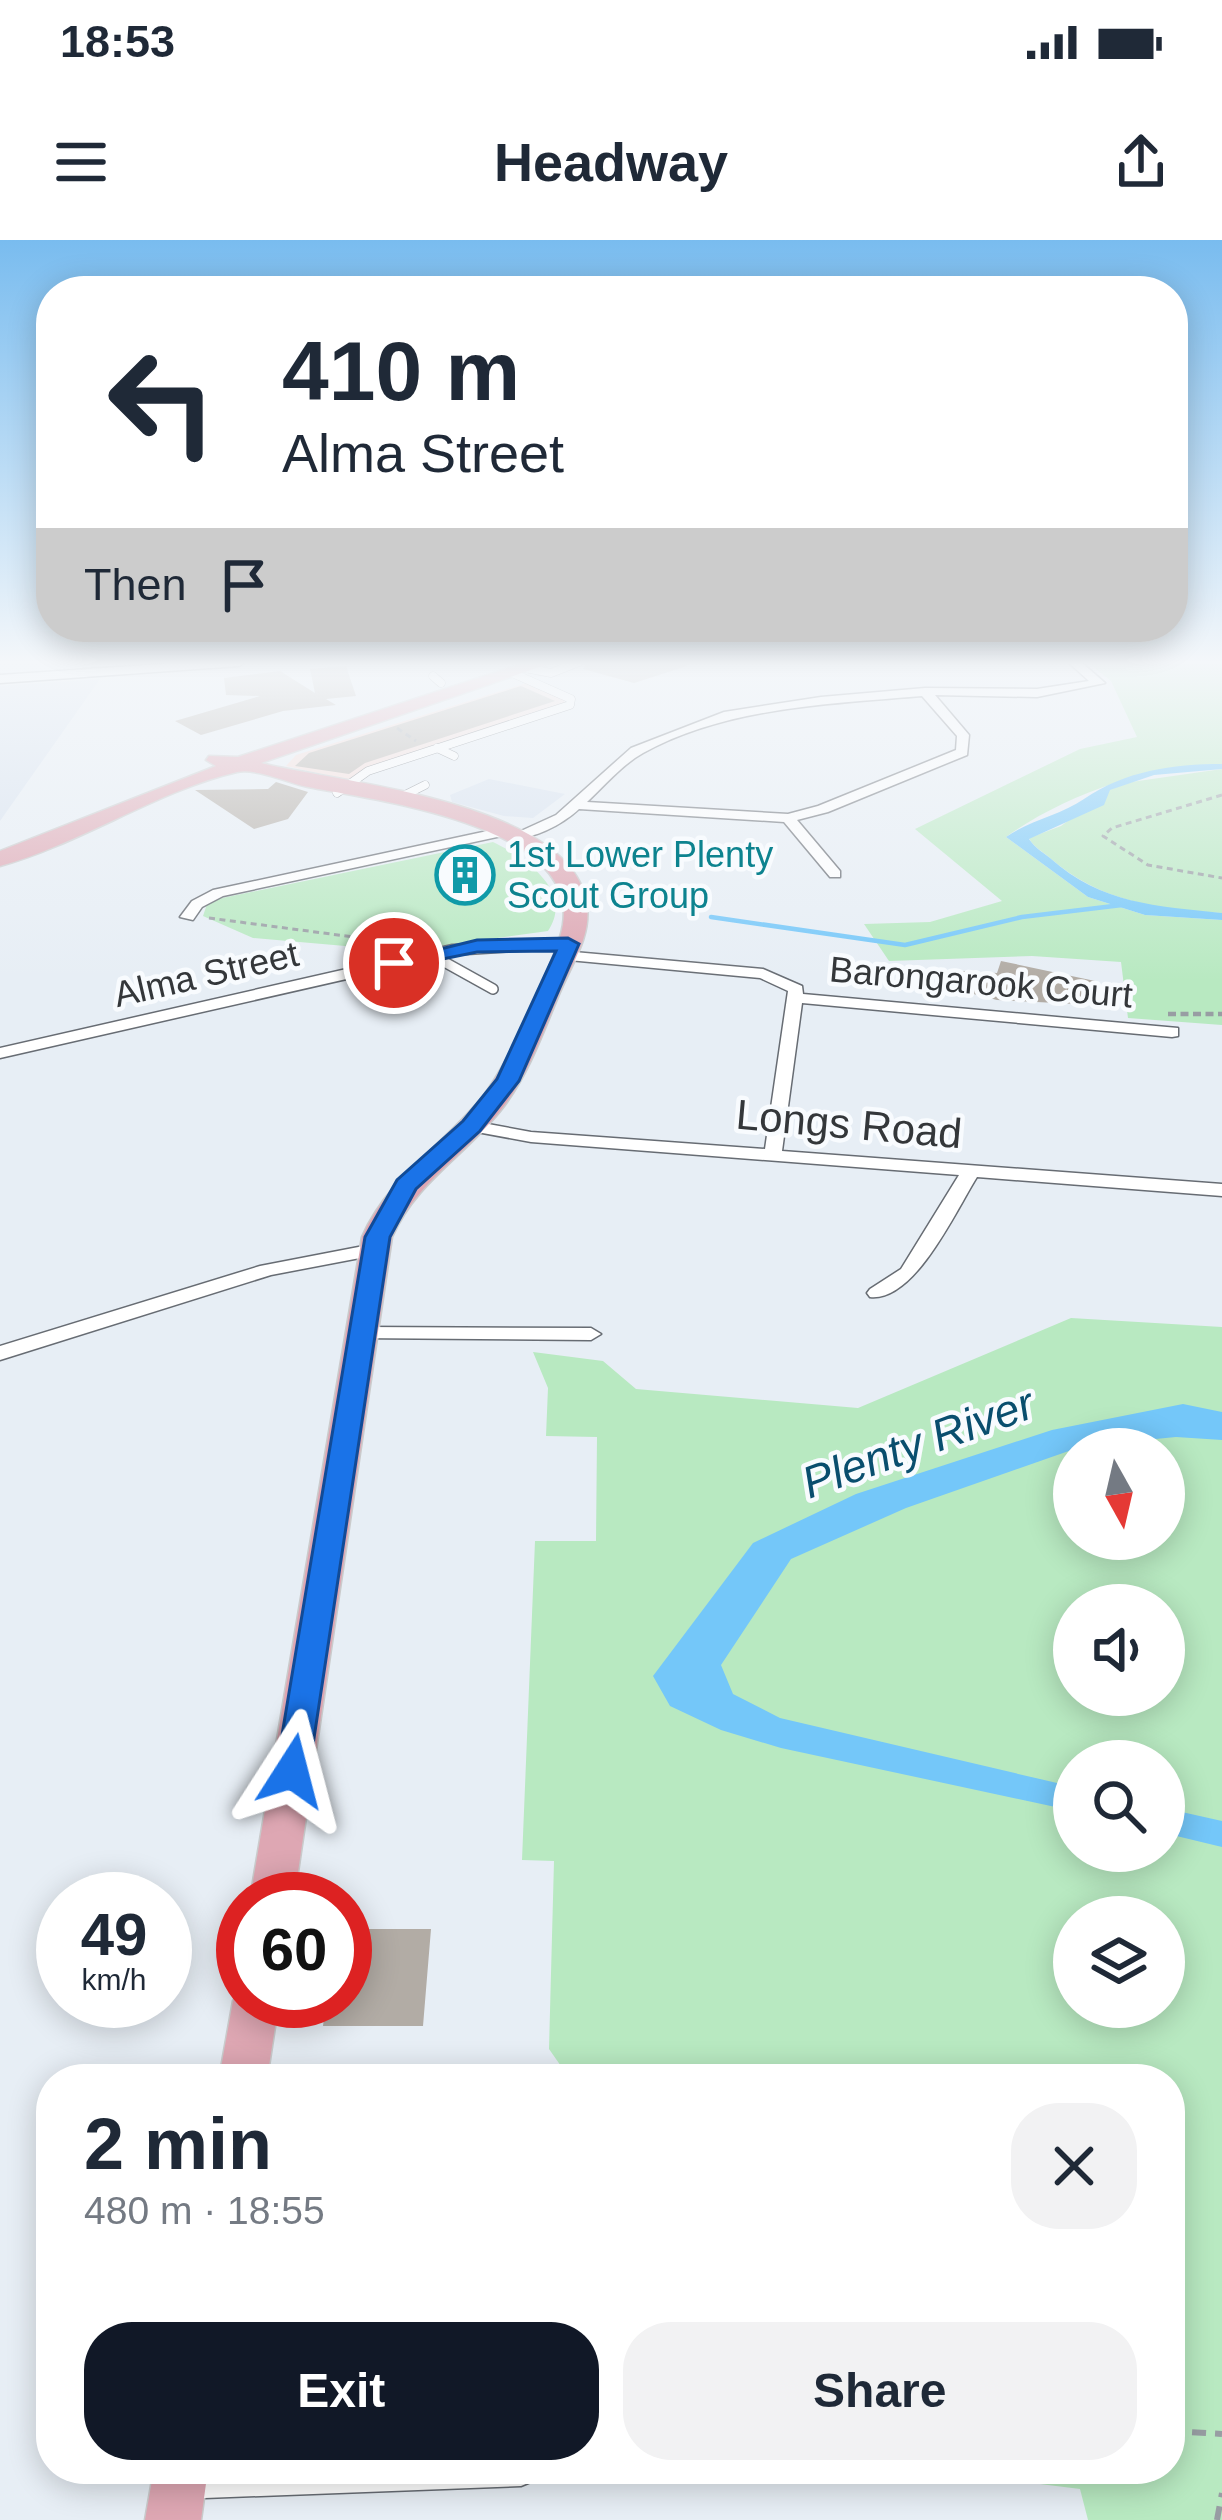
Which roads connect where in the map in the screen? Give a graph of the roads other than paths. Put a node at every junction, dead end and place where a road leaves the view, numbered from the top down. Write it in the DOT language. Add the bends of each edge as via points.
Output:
graph roads {
  1 [pos="218,768"];
  2 [pos="219,768"];
  3 [pos="249,768"];
  4 [pos="252,768"];
  5 [pos="279,768"];
  6 [pos="376,768"];
  7 [pos="614,768"];
  8 [pos="927,768"];
  9 [pos="280,774"];
  10 [pos="341,790"];
  11 [pos="574,805"];
  12 [pos="788,818"];
  13 [pos="512,834"];
  14 [pos="0,848"];
  15 [pos="0,859"];
  16 [pos="835,874"];
  17 [pos="188,917"];
  18 [pos="566,950"];
  19 [pos="430,954"];
  20 [pos="493,989"];
  21 [pos="797,998"];
  22 [pos="1161,1025"];
  23 [pos="0,1053"];
  24 [pos="472,1126"];
  25 [pos="773,1154"];
  26 [pos="972,1170"];
  27 [pos="1222,1190"];
  28 [pos="376,1244"];
  29 [pos="877,1293"];
  30 [pos="362,1334"];
  31 [pos="591,1334"];
  32 [pos="0,1353"];
  33 [pos="276,1872"];
  34 [pos="252,2028"];
  35 [pos="246,2064"];
  36 [pos="276,2484"];
  37 [pos="178,2490"];
  1 -- 14 [label="main road"];
  2 -- 15 [label="main road"];
  3 -- 10 [label="main road"];
  4 -- 9 [label="main road"];
  5 -- 9 [label="main road"];
  6 -- 10 [label="lane"];
  7 -- 11 [label="street"];
  8 -- 12 [label="street"];
  9 -- 10 [label="main road"];
  10 -- 13 [label="main road" via="411,793"];
  11 -- 12 [label="street"];
  11 -- 13 [label="street" via="561,818"];
  12 -- 16 [label="street"];
  13 -- 17 [label="street" via="218,893"];
  13 -- 18 [label="main road" via="549,859 570,886 576,912"];
  18 -- 19 [label="street, Alma Street" via="500,944"];
  18 -- 21 [label="street, Alma Street" via="763,974 791,985"];
  18 -- 24 [label="main road" via="515,1067"];
  19 -- 20 [label="lane"];
  19 -- 23 [label="street, Alma Street"];
  21 -- 22 [label="street, Barongarook Court"];
  21 -- 25 [label="street"];
  24 -- 25 [label="street, Longs Road"];
  24 -- 28 [label="main road" via="406,1185"];
  25 -- 26 [label="street, Longs Road"];
  26 -- 27 [label="street, Longs Road"];
  26 -- 29 [label="street" via="908,1273"];
  28 -- 30 [label="main road"];
  28 -- 32 [label="street"];
  30 -- 31 [label="street"];
  30 -- 33 [label="main road"];
  34 -- 35 [label="main road"];
  36 -- 37 [label="street"];
}
